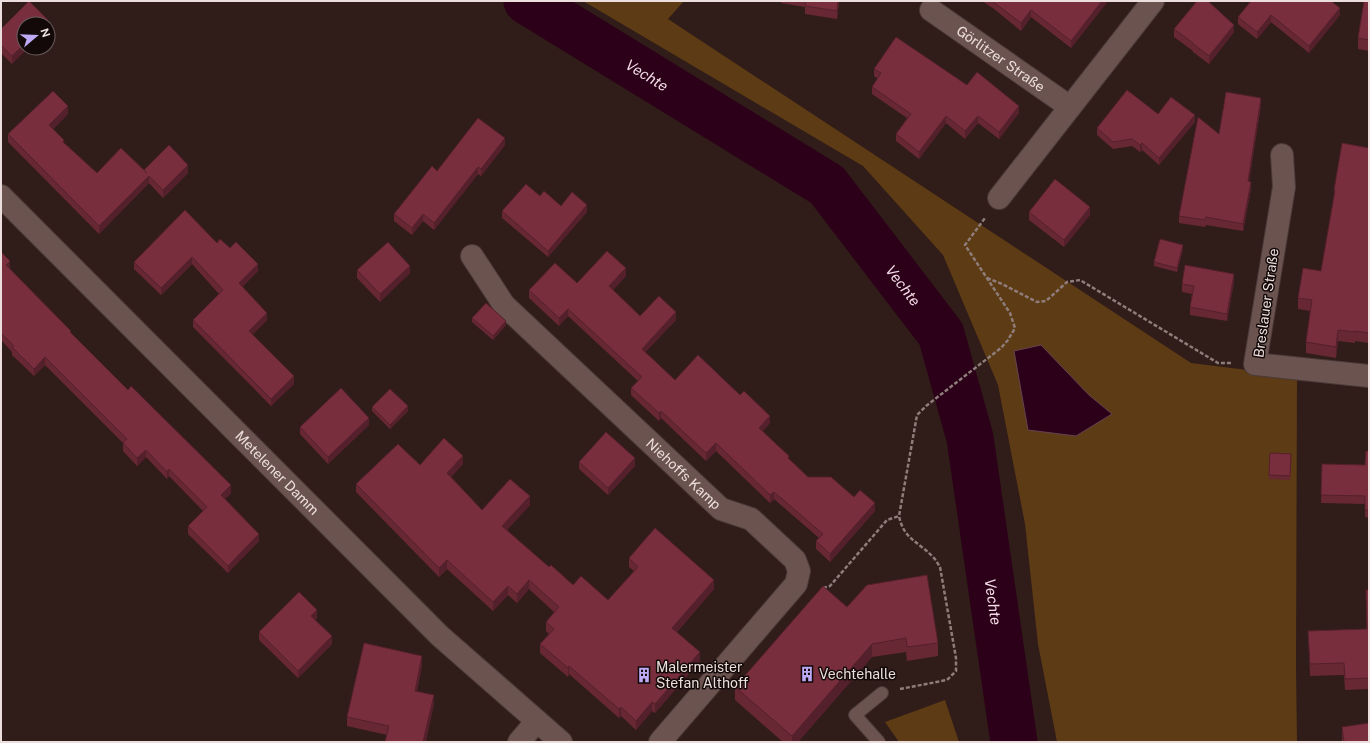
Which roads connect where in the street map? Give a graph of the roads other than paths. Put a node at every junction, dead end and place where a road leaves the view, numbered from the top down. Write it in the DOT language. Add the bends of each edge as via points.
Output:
graph roads {
  1 [pos="1152,1"];
  2 [pos="931,10"];
  3 [pos="1070,108"];
  4 [pos="1282,155"];
  5 [pos="1,196"];
  6 [pos="999,198"];
  7 [pos="472,256"];
  8 [pos="1369,376"];
  9 [pos="882,693"];
  10 [pos="537,721"];
  11 [pos="519,742"];
  12 [pos="561,742"];
  13 [pos="660,742"];
  14 [pos="879,742"];
  1 -- 3 [label="street"];
  2 -- 3 [label="street, Görlitzer Straße"];
  3 -- 6 [label="street"];
  4 -- 8 [label="street, Breslauer Straße" via="1284,187 1255,364"];
  5 -- 10 [label="street, Metelener Damm" via="440,636"];
  7 -- 13 [label="street, Niehoffs Kamp" via="504,305 721,509 751,519 795,560 799,572 796,584"];
  9 -- 14 [label="lane" via="855,715"];
  10 -- 11 [label="street"];
  10 -- 12 [label="street, Metelener Damm"];
}
